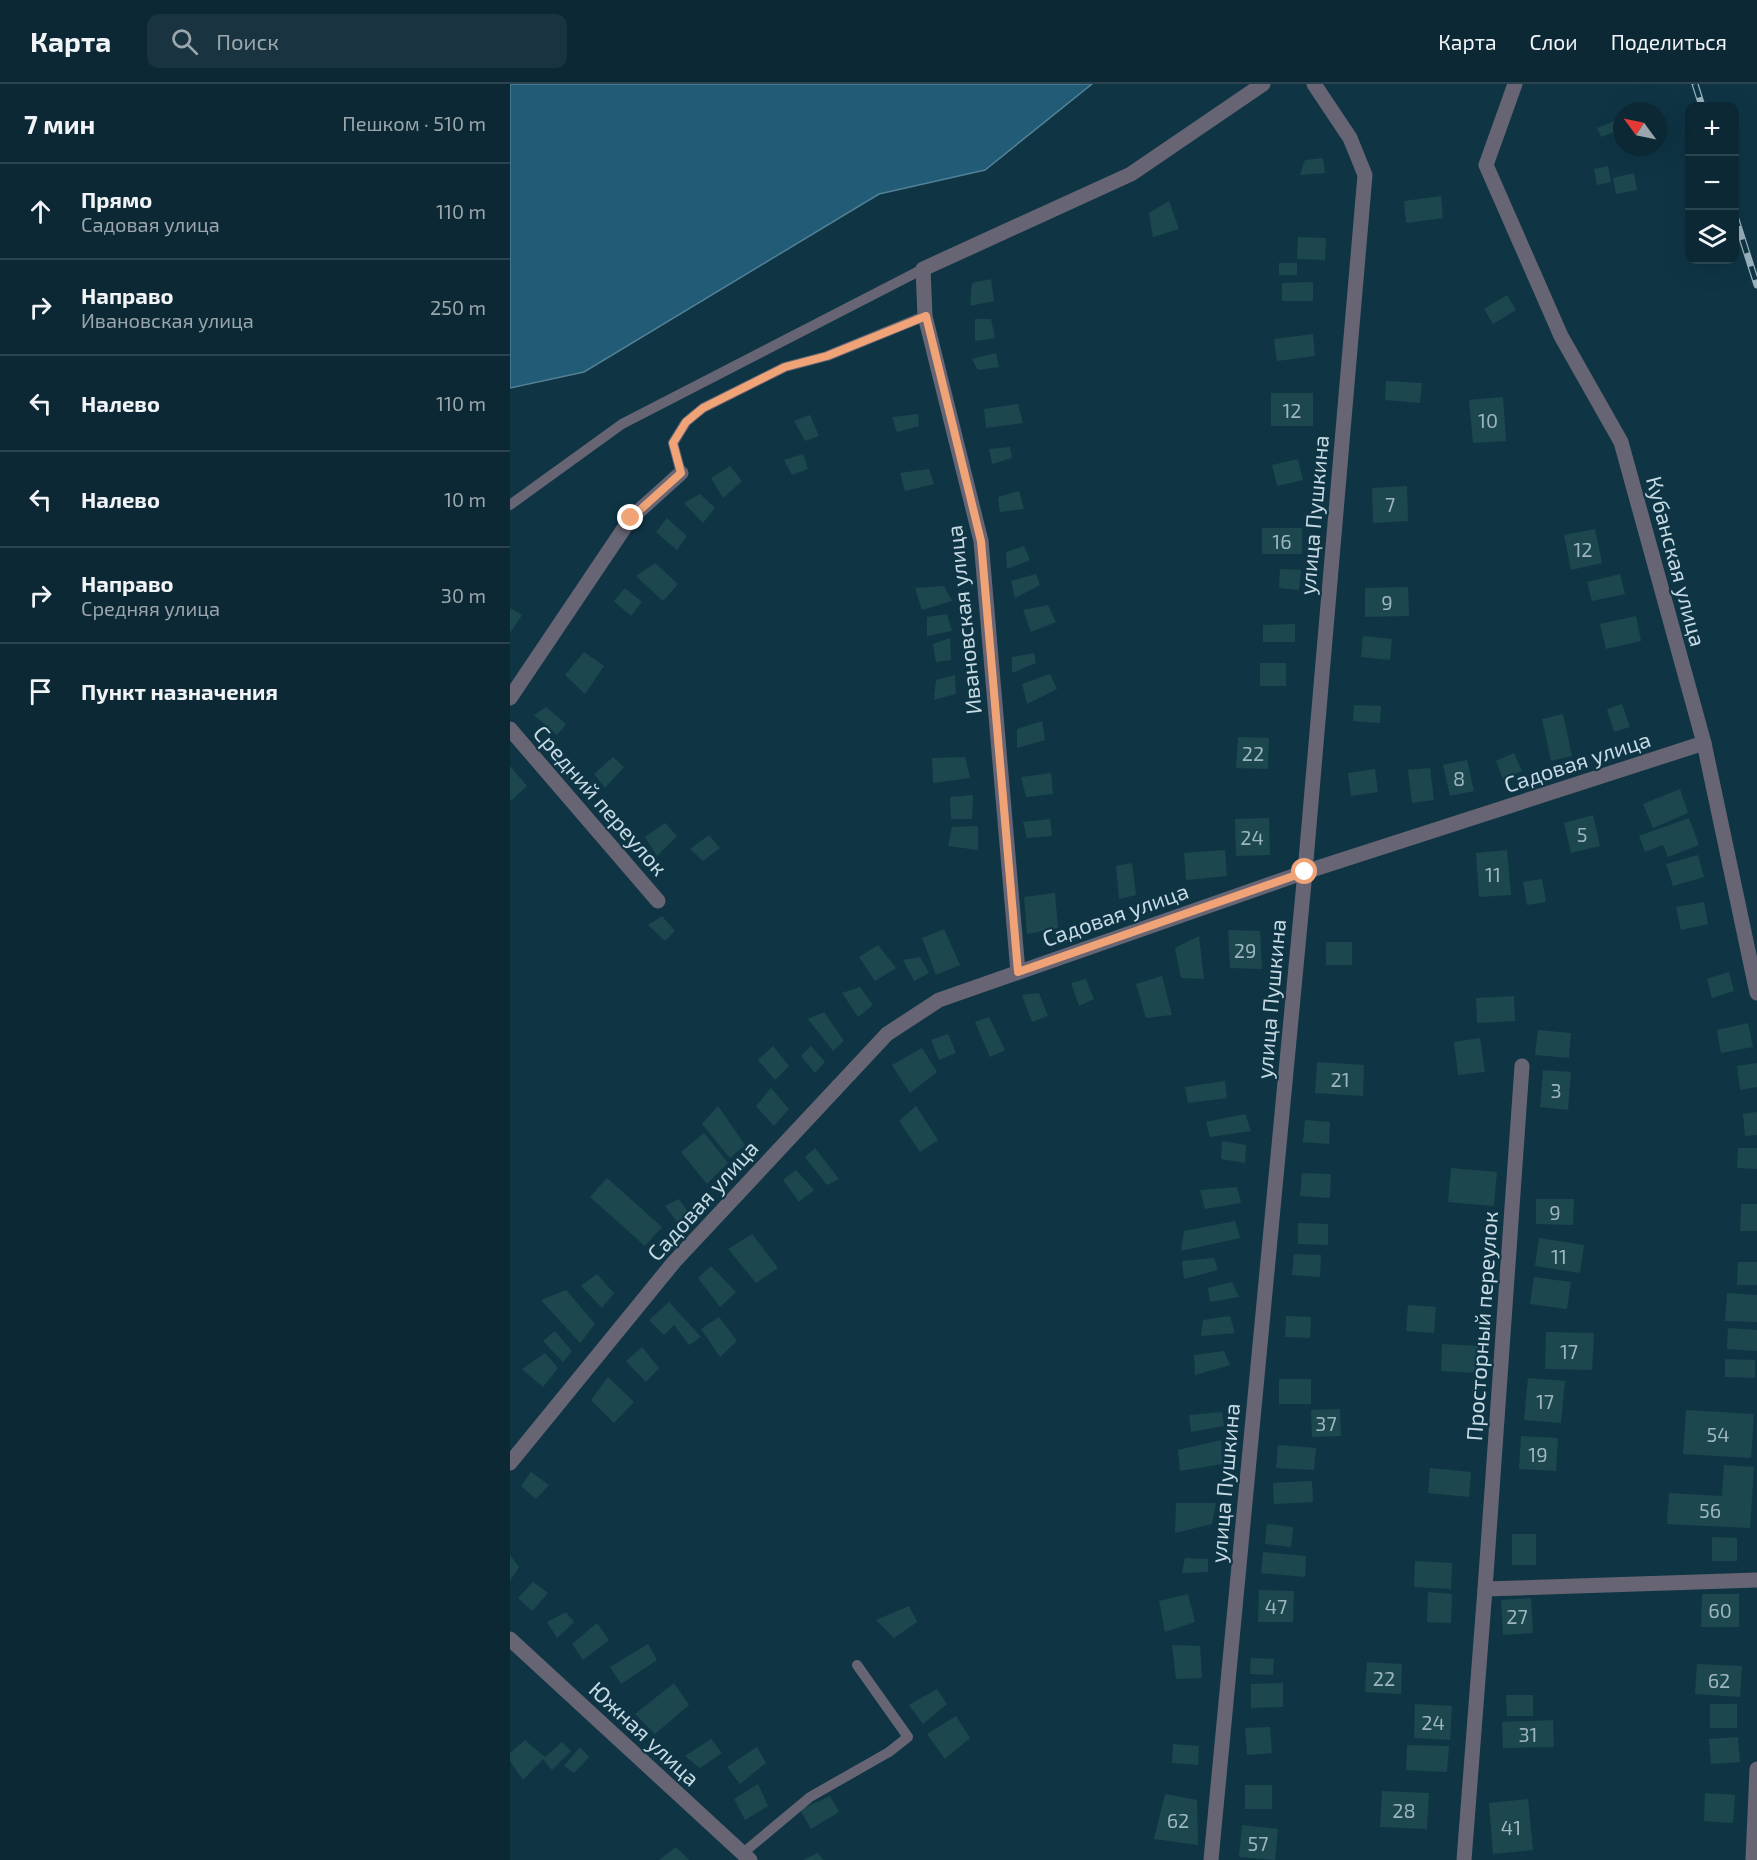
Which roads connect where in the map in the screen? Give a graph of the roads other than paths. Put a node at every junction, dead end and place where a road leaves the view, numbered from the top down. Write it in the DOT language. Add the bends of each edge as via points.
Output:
graph roads {
  1 [pos="1263,84"];
  2 [pos="1314,84"];
  3 [pos="1515,84"];
  4 [pos="923,269"];
  5 [pos="926,316"];
  6 [pos="681,473"];
  7 [pos="510,505"];
  8 [pos="510,698"];
  9 [pos="510,729"];
  10 [pos="1704,743"];
  11 [pos="1305,872"];
  12 [pos="658,901"];
  13 [pos="1018,972"];
  14 [pos="1757,993"];
  15 [pos="1522,1066"];
  16 [pos="510,1462"];
  17 [pos="1757,1580"];
  18 [pos="1485,1589"];
  19 [pos="510,1639"];
  20 [pos="857,1665"];
  21 [pos="1757,1769"];
  22 [pos="746,1856"];
  23 [pos="1211,1860"];
  24 [pos="1464,1860"];
  25 [pos="1753,1860"];
  1 -- 4 [label="street" via="1131,174"];
  2 -- 11 [label="street, улица Пушкина" via="1350,138 1365,175"];
  3 -- 10 [label="street, Кубанская улица" via="1486,165 1561,336 1621,442"];
  4 -- 5 [label="street, Ивановская улица"];
  4 -- 7 [label="lane" via="622,424"];
  5 -- 6 [label="lane" via="827,356 785,367 703,408 686,422 673,443"];
  5 -- 13 [label="street, Ивановская улица" via="981,541"];
  6 -- 8 [label="street" via="631,518"];
  9 -- 12 [label="street, Средний переулок"];
  10 -- 11 [label="street, Садовая улица"];
  10 -- 14 [label="street, Кубанская улица"];
  11 -- 13 [label="street, Садовая улица"];
  11 -- 23 [label="street, улица Пушкина"];
  13 -- 16 [label="street, Садовая улица" via="939,1000 887,1034 674,1262"];
  15 -- 18 [label="street, Просторный переулок"];
  17 -- 18 [label="street"];
  18 -- 24 [label="street, Просторный переулок"];
  19 -- 22 [label="street, Южная улица"];
  20 -- 22 [label="lane" via="908,1737 810,1797"];
  21 -- 25 [label="street"];
}
